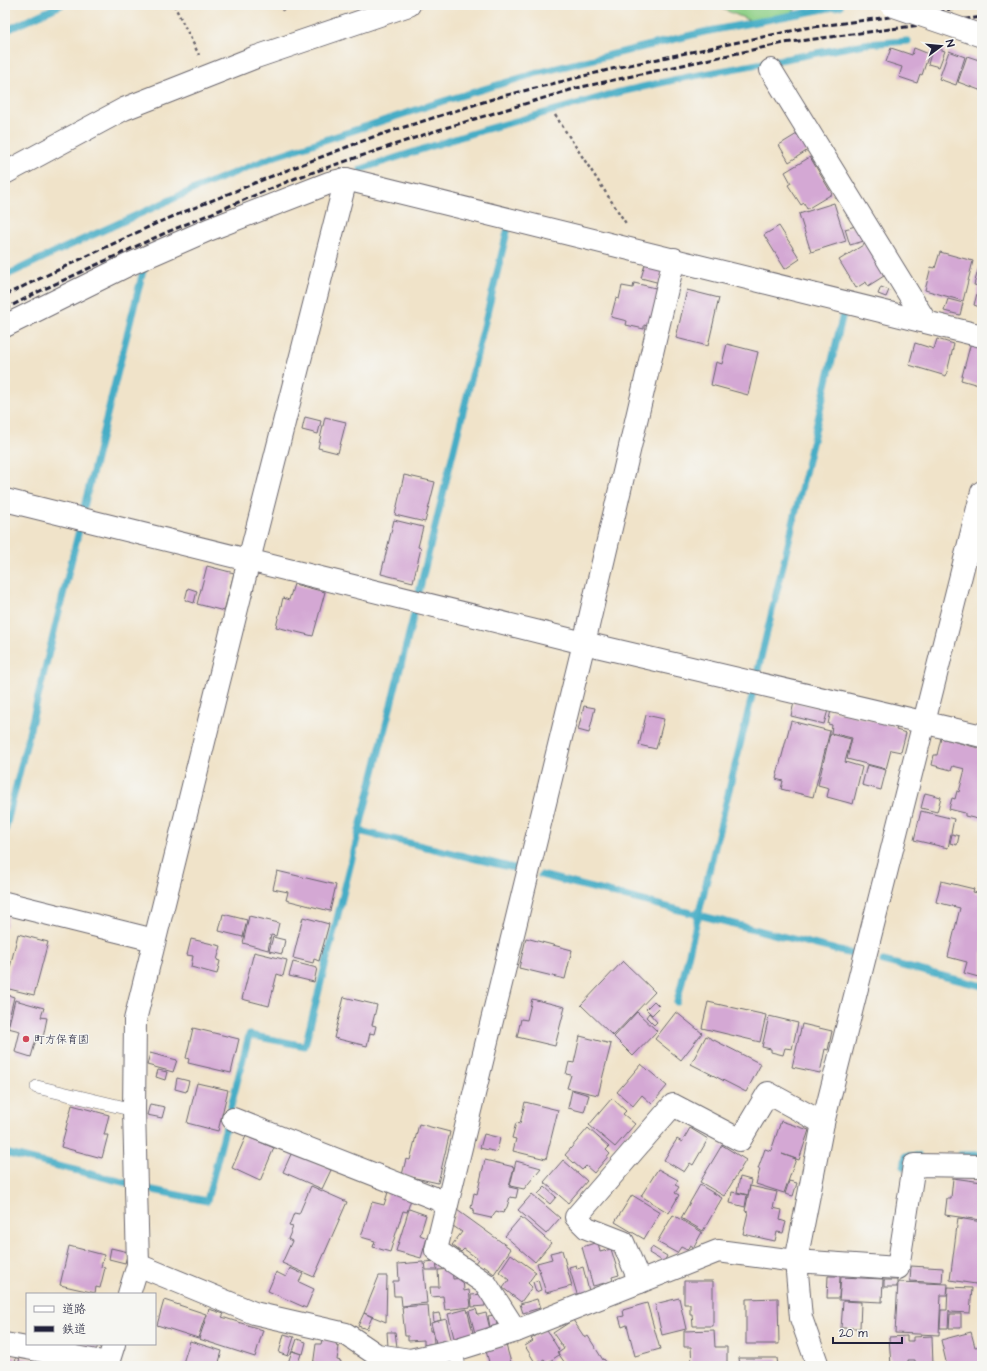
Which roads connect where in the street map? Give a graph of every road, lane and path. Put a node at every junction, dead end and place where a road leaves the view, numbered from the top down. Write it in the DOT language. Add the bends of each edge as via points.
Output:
graph roads {
  1 [pos="174,5"];
  2 [pos="409,5"];
  3 [pos="891,5"];
  4 [pos="982,36"];
  5 [pos="771,70"];
  6 [pos="209,75"];
  7 [pos="555,115"];
  8 [pos="5,173"];
  9 [pos="346,179"];
  10 [pos="644,252"];
  11 [pos="674,259"];
  12 [pos="926,322"];
  13 [pos="5,326"];
  14 [pos="982,336"];
  15 [pos="982,492"];
  16 [pos="5,500"];
  17 [pos="249,560"];
  18 [pos="584,643"];
  19 [pos="924,722"];
  20 [pos="982,736"];
  21 [pos="5,904"];
  22 [pos="154,940"];
  23 [pos="37,1087"];
  24 [pos="134,1110"];
  25 [pos="233,1119"];
  26 [pos="823,1123"];
  27 [pos="982,1166"];
  28 [pos="447,1203"];
  29 [pos="796,1261"];
  30 [pos="138,1265"];
  31 [pos="640,1282"];
  32 [pos="129,1293"];
  33 [pos="516,1332"];
  34 [pos="5,1344"];
  35 [pos="110,1358"];
  36 [pos="457,1358"];
  37 [pos="378,1360"];
  38 [pos="818,1366"];
  1 -- 6 [label="path"];
  2 -- 6 [label="main road"];
  3 -- 4 [label="main road, bridge"];
  5 -- 12 [label="main road"];
  6 -- 8 [label="main road" via="124,109"];
  7 -- 10 [label="path"];
  9 -- 10 [label="main road"];
  9 -- 13 [label="main road" via="329,183 208,230 128,265"];
  9 -- 17 [label="main road"];
  10 -- 11 [label="main road"];
  11 -- 12 [label="main road"];
  11 -- 18 [label="main road"];
  12 -- 14 [label="main road"];
  15 -- 19 [label="main road"];
  16 -- 17 [label="main road"];
  17 -- 18 [label="main road"];
  17 -- 22 [label="main road"];
  18 -- 19 [label="main road"];
  18 -- 28 [label="main road"];
  19 -- 20 [label="main road"];
  19 -- 26 [label="main road"];
  21 -- 22 [label="main road"];
  22 -- 24 [label="main road" via="135,1020"];
  23 -- 24 [label="lane"];
  24 -- 30 [label="main road"];
  25 -- 28 [label="main road"];
  26 -- 29 [label="main road"];
  26 -- 31 [label="main road" via="768,1093 740,1140 673,1105 576,1217 587,1228 623,1242"];
  27 -- 29 [label="main road" via="914,1166 898,1268"];
  28 -- 33 [label="main road" via="436,1250 486,1284"];
  29 -- 31 [label="main road" via="718,1252"];
  29 -- 38 [label="main road" via="802,1318"];
  30 -- 32 [label="main road"];
  30 -- 37 [label="main road" via="254,1313 346,1334"];
  31 -- 33 [label="main road"];
  33 -- 36 [label="main road"];
  34 -- 35 [label="main road"];
  36 -- 37 [label="main road"];
}
